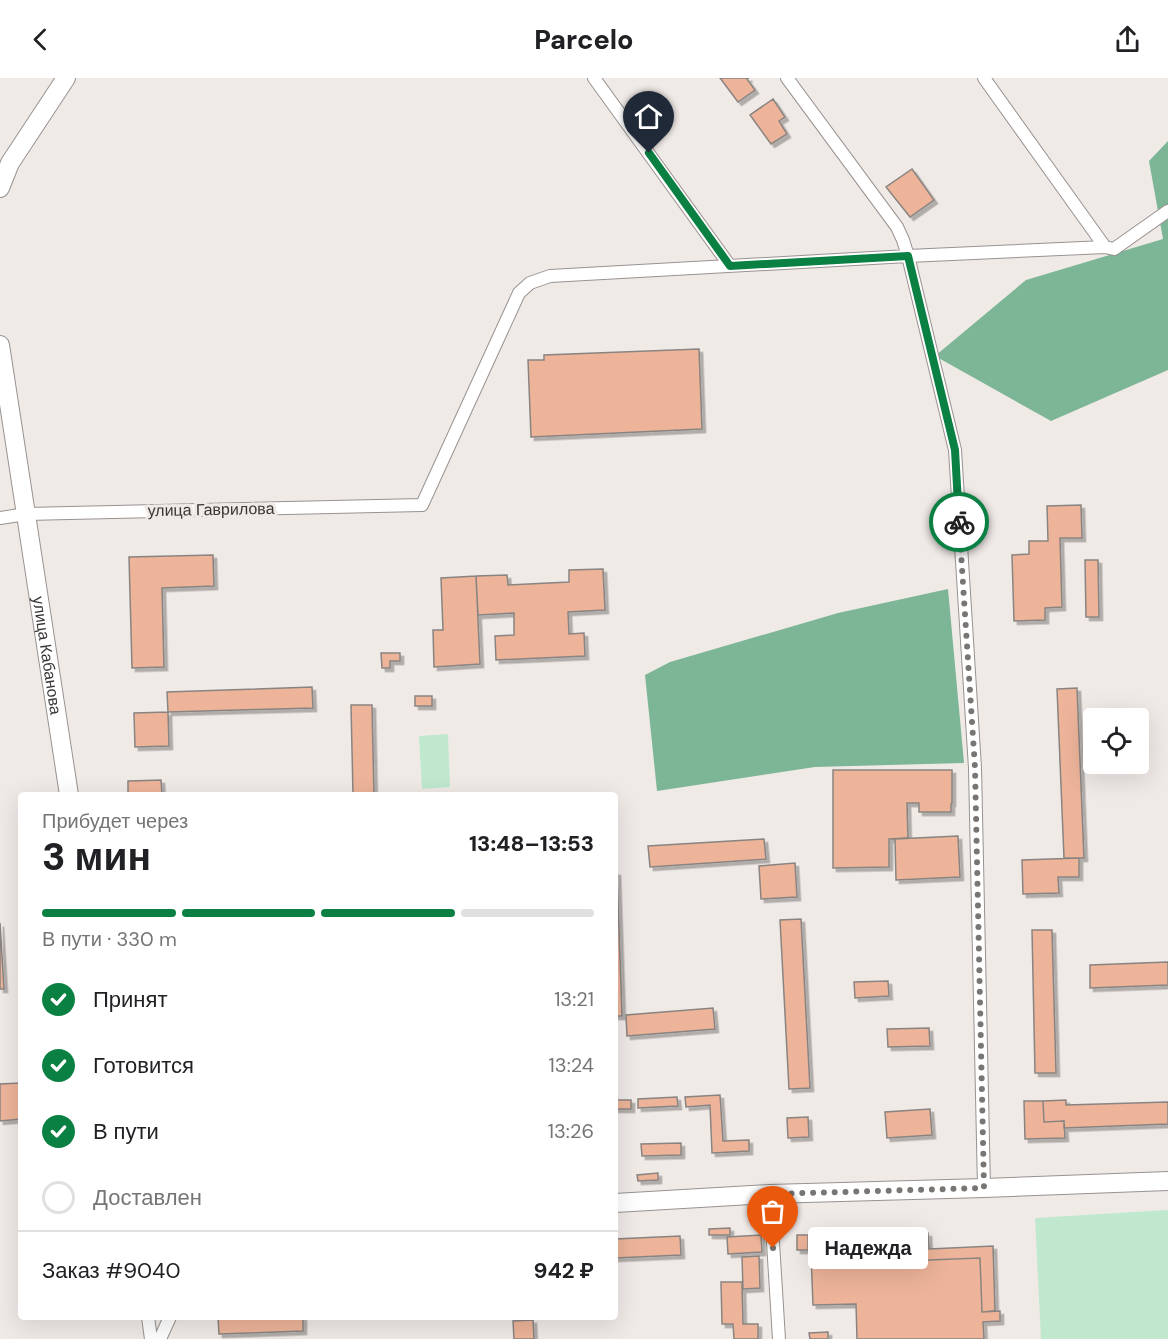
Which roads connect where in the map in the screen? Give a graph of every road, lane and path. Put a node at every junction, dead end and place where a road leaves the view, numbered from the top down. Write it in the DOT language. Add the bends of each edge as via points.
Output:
graph roads {
  1 [pos="66,78"];
  2 [pos="594,78"];
  3 [pos="787,78"];
  4 [pos="984,78"];
  5 [pos="0,188"];
  6 [pos="1168,211"];
  7 [pos="1105,247"];
  8 [pos="908,256"];
  9 [pos="730,266"];
  10 [pos="0,345"];
  11 [pos="26,514"];
  12 [pos="0,518"];
  13 [pos="69,792"];
  14 [pos="1168,1181"];
  15 [pos="984,1188"];
  16 [pos="770,1194"];
  17 [pos="618,1203"];
  18 [pos="148,1320"];
  19 [pos="169,1320"];
  20 [pos="151,1339"];
  21 [pos="160,1339"];
  22 [pos="778,1339"];
  1 -- 5 [label="main road" via="10,164"];
  2 -- 9 [label="street"];
  3 -- 8 [label="street" via="897,227"];
  4 -- 7 [label="street"];
  6 -- 7 [label="street" via="1114,249"];
  7 -- 8 [label="street"];
  8 -- 9 [label="street"];
  8 -- 15 [label="street" via="955,450 975,768"];
  9 -- 11 [label="street, улица Гаврилова" via="550,276 530,282 519,293 422,505"];
  10 -- 11 [label="main road, улица Кабанова"];
  11 -- 12 [label="street, улица Гаврилова"];
  11 -- 13 [label="main road, улица Кабанова"];
  14 -- 15 [label="main road"];
  15 -- 16 [label="main road"];
  16 -- 17 [label="main road"];
  16 -- 22 [label="street"];
  18 -- 20 [label="street"];
  19 -- 21 [label="street"];
}
